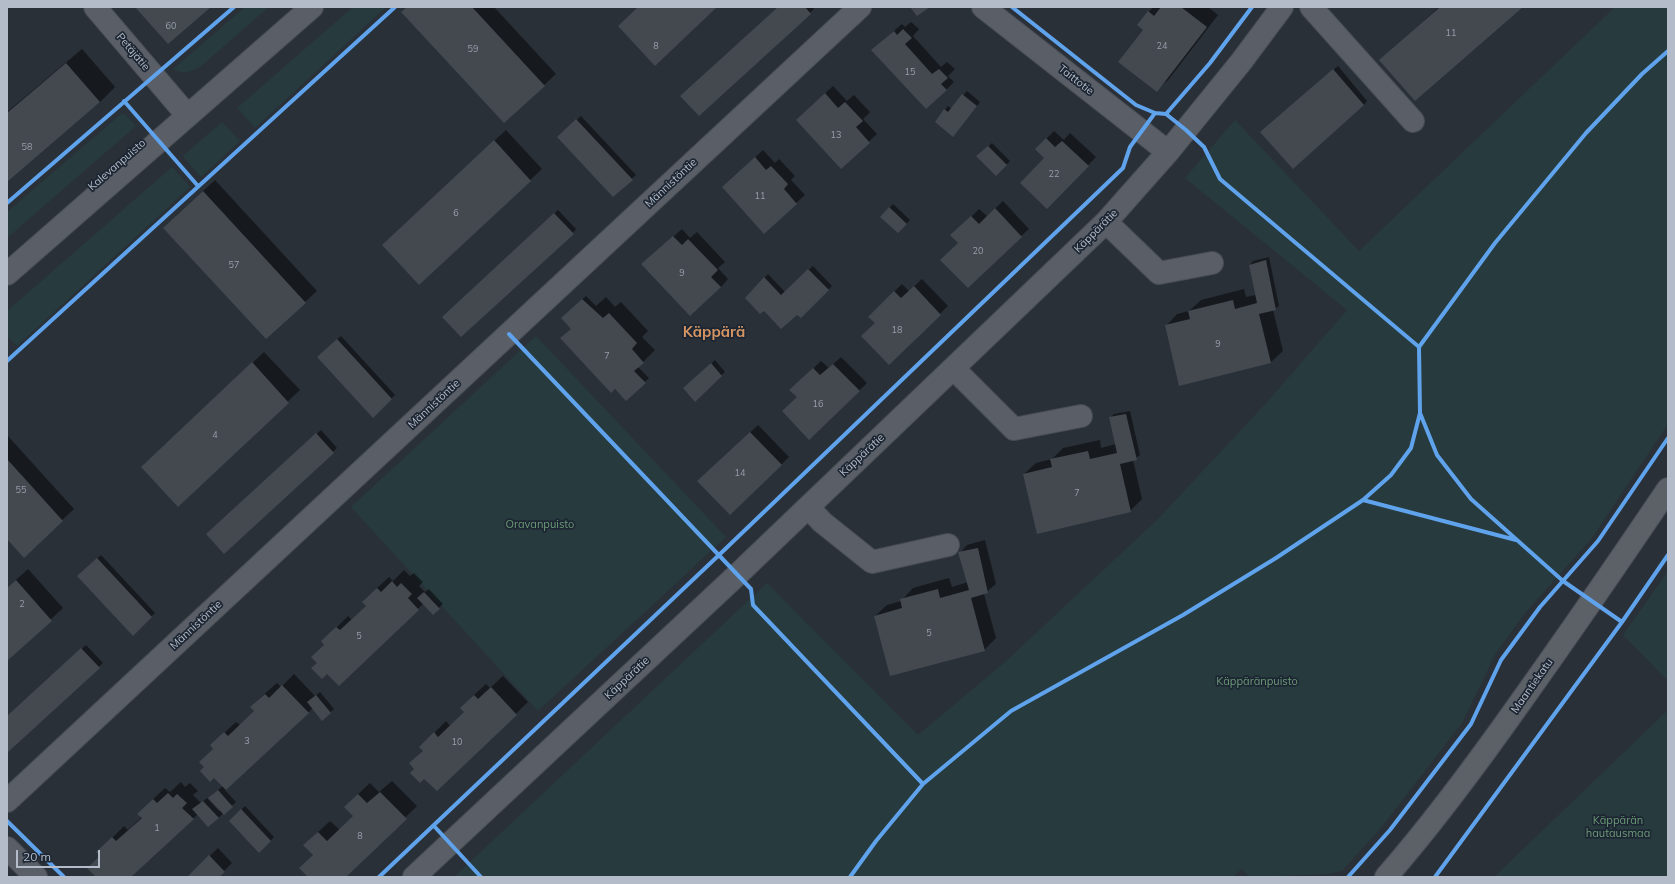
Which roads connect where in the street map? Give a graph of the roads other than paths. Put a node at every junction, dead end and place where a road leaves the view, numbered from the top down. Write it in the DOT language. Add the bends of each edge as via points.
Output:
graph roads {
  1 [pos="96,7"];
  2 [pos="312,7"];
  3 [pos="860,7"];
  4 [pos="983,7"];
  5 [pos="1282,7"];
  6 [pos="1311,7"];
  7 [pos="187,115"];
  8 [pos="1413,121"];
  9 [pos="1168,152"];
  10 [pos="1106,222"];
  11 [pos="1212,263"];
  12 [pos="7,274"];
  13 [pos="954,369"];
  14 [pos="1081,416"];
  15 [pos="1668,489"];
  16 [pos="808,507"];
  17 [pos="948,545"];
  18 [pos="7,801"];
  19 [pos="7,848"];
  20 [pos="36,877"];
  21 [pos="414,877"];
  22 [pos="1386,877"];
  1 -- 7 [label="street, Petäjätie"];
  2 -- 7 [label="street, Kalevanpuisto"];
  3 -- 18 [label="street, Männistöntie"];
  4 -- 9 [label="street, Taittotie"];
  5 -- 9 [label="street, Käppärätie"];
  6 -- 8 [label="street"];
  7 -- 12 [label="street, Kalevanpuisto"];
  9 -- 10 [label="street, Käppärätie"];
  10 -- 11 [label="street" via="1159,273"];
  10 -- 13 [label="street, Käppärätie"];
  13 -- 14 [label="street" via="1014,429"];
  13 -- 16 [label="street, Käppärätie"];
  15 -- 22 [label="main road, Maantiekatu" via="1483,754 1422,836"];
  16 -- 17 [label="street" via="822,522 872,562"];
  16 -- 21 [label="street, Käppärätie"];
  19 -- 20 [label="street"];
}
